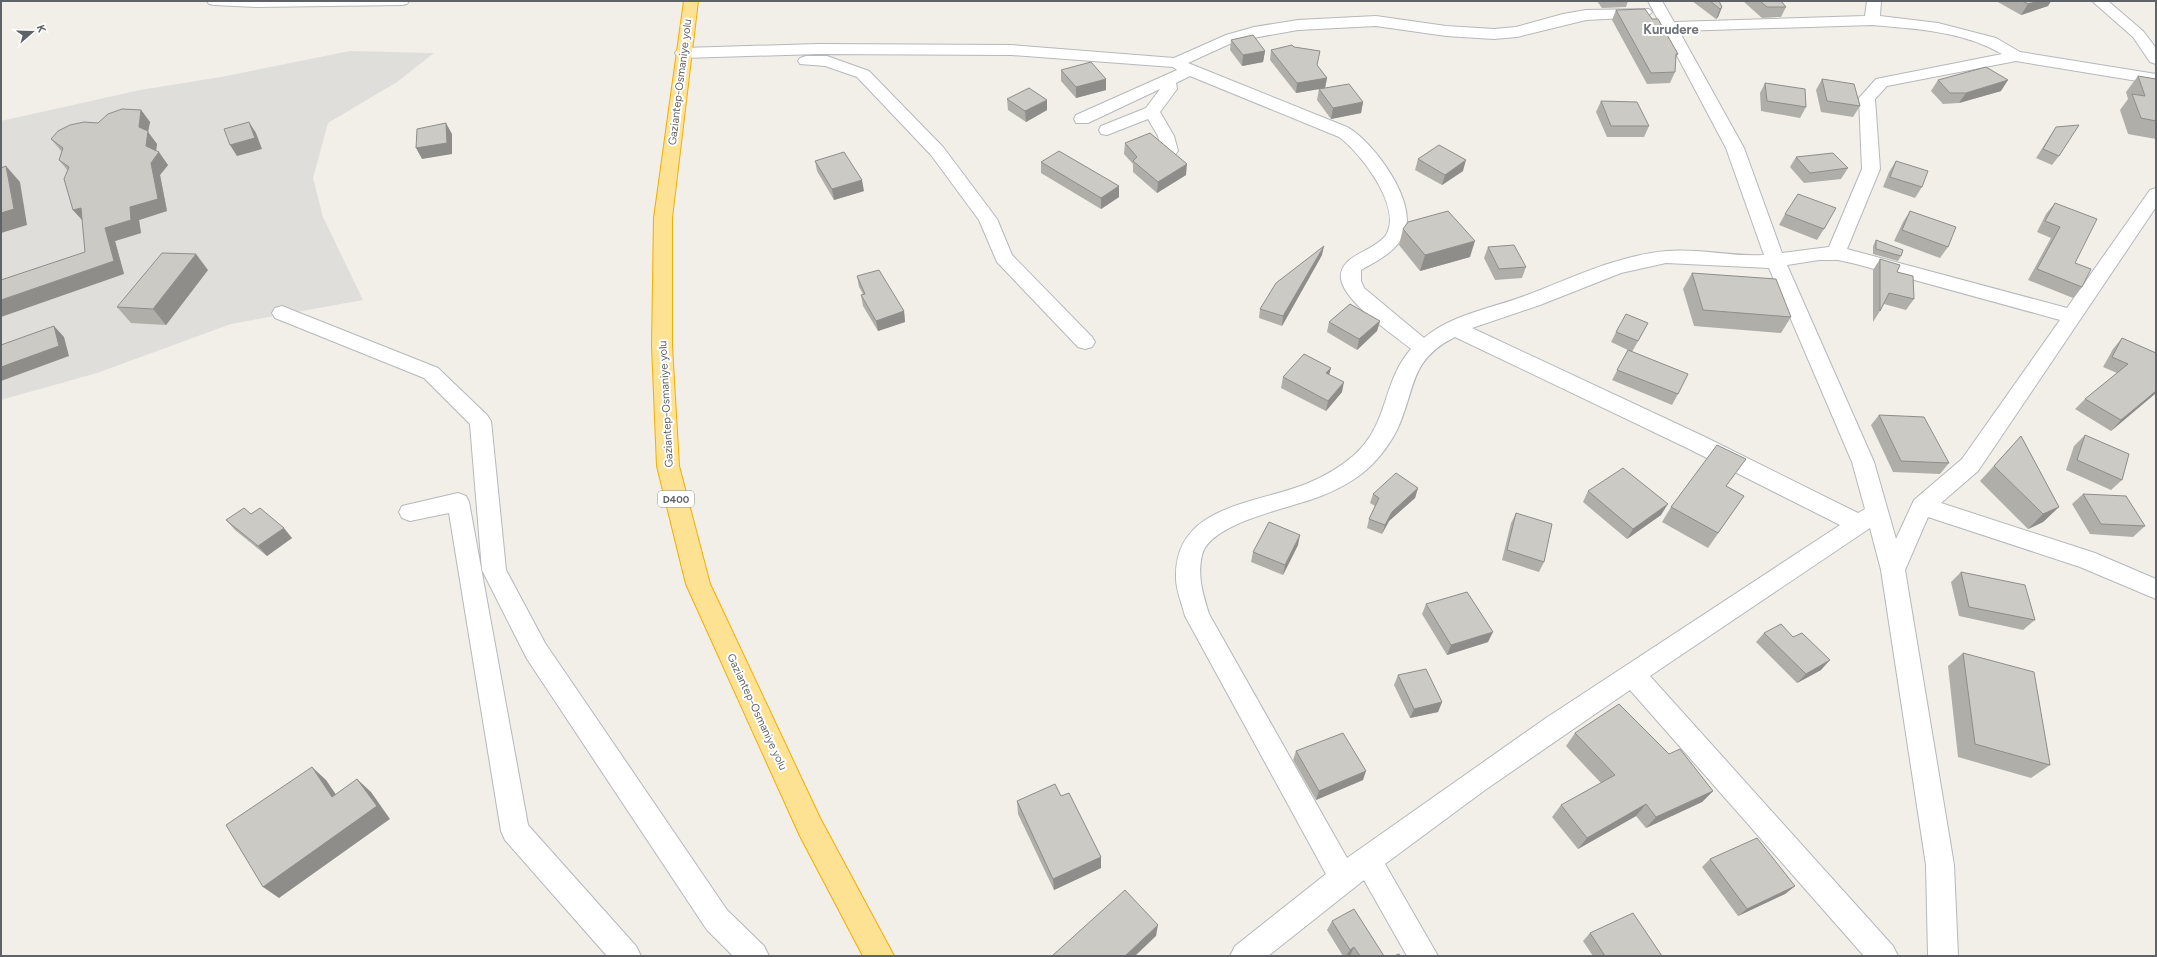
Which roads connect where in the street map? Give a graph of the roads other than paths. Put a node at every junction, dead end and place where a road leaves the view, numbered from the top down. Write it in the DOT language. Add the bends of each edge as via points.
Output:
graph roads {
  1 [pos="214,1"];
  2 [pos="402,1"];
  3 [pos="691,1"];
  4 [pos="1874,1"];
  5 [pos="2099,1"];
  6 [pos="381,2"];
  7 [pos="1662,13"];
  8 [pos="1872,20"];
  9 [pos="2156,32"];
  10 [pos="2138,34"];
  11 [pos="2016,56"];
  12 [pos="2156,59"];
  13 [pos="682,61"];
  14 [pos="1183,67"];
  15 [pos="2156,79"];
  16 [pos="1167,80"];
  17 [pos="1152,112"];
  18 [pos="1082,119"];
  19 [pos="1107,130"];
  20 [pos="1169,151"];
  21 [pos="2156,194"];
  22 [pos="1836,254"];
  23 [pos="1775,260"];
  24 [pos="282,313"];
  25 [pos="2072,316"];
  26 [pos="1454,328"];
  27 [pos="1085,342"];
  28 [pos="1423,348"];
  29 [pos="1922,506"];
  30 [pos="410,512"];
  31 [pos="1868,518"];
  32 [pos="1893,570"];
  33 [pos="2156,589"];
  34 [pos="1633,675"];
  35 [pos="1368,860"];
  36 [pos="1343,878"];
  37 [pos="626,956"];
  38 [pos="754,956"];
  39 [pos="879,956"];
  40 [pos="1244,956"];
  41 [pos="1423,956"];
  42 [pos="1883,956"];
  43 [pos="1943,956"];
  1 -- 6 [label="street"];
  2 -- 6 [label="street"];
  3 -- 13 [label="highway, Gaziantep-Osmaniye yolu / D400"];
  4 -- 8 [label="street"];
  5 -- 10 [label="street"];
  7 -- 8 [label="street"];
  7 -- 14 [label="street" via="1586,15 1517,32 1494,34 1446,31 1376,21 1354,20 1298,25 1254,32 1208,46"];
  7 -- 23 [label="street" via="1735,148"];
  8 -- 11 [label="street" via="1933,26 1991,41"];
  9 -- 10 [label="street"];
  10 -- 12 [label="street"];
  11 -- 15 [label="street"];
  11 -- 22 [label="street" via="1882,82 1867,98 1871,169"];
  13 -- 14 [label="street" via="818,49 1011,50"];
  13 -- 27 [label="street" via="826,61 863,74 937,151 988,219 1004,258"];
  13 -- 39 [label="highway, Gaziantep-Osmaniye yolu / D400" via="663,218 662,346 668,466 698,584 810,827"];
  14 -- 16 [label="street"];
  14 -- 28 [label="street" via="1345,133 1372,159 1385,177 1396,205 1399,222 1396,234 1386,248 1352,267 1351,279 1353,286 1364,299"];
  16 -- 17 [label="street" via="1169,89"];
  16 -- 18 [label="street"];
  17 -- 19 [label="street"];
  17 -- 20 [label="street" via="1166,136"];
  21 -- 25 [label="street"];
  22 -- 23 [label="street"];
  22 -- 25 [label="street"];
  23 -- 26 [label="street" via="1759,262 1690,256 1643,260"];
  23 -- 31 [label="street" via="1863,462"];
  24 -- 38 [label="street" via="431,373 480,422 494,570 536,652 717,920"];
  25 -- 29 [label="street" via="1970,465"];
  26 -- 28 [label="street"];
  26 -- 31 [label="street" via="1695,442"];
  28 -- 36 [label="street" via="1405,370 1386,430 1373,450 1358,465 1338,479 1310,492 1229,515 1214,524 1200,536 1190,553 1186,570 1188,593 1197,616"];
  29 -- 32 [label="street"];
  29 -- 33 [label="street" via="2087,560"];
  30 -- 37 [label="street" via="458,502 516,831"];
  31 -- 32 [label="street"];
  31 -- 34 [label="street"];
  32 -- 43 [label="street" via="1940,865"];
  34 -- 35 [label="street" via="1535,739"];
  34 -- 42 [label="street"];
  35 -- 36 [label="street"];
  35 -- 41 [label="street"];
  36 -- 40 [label="street"];
}
